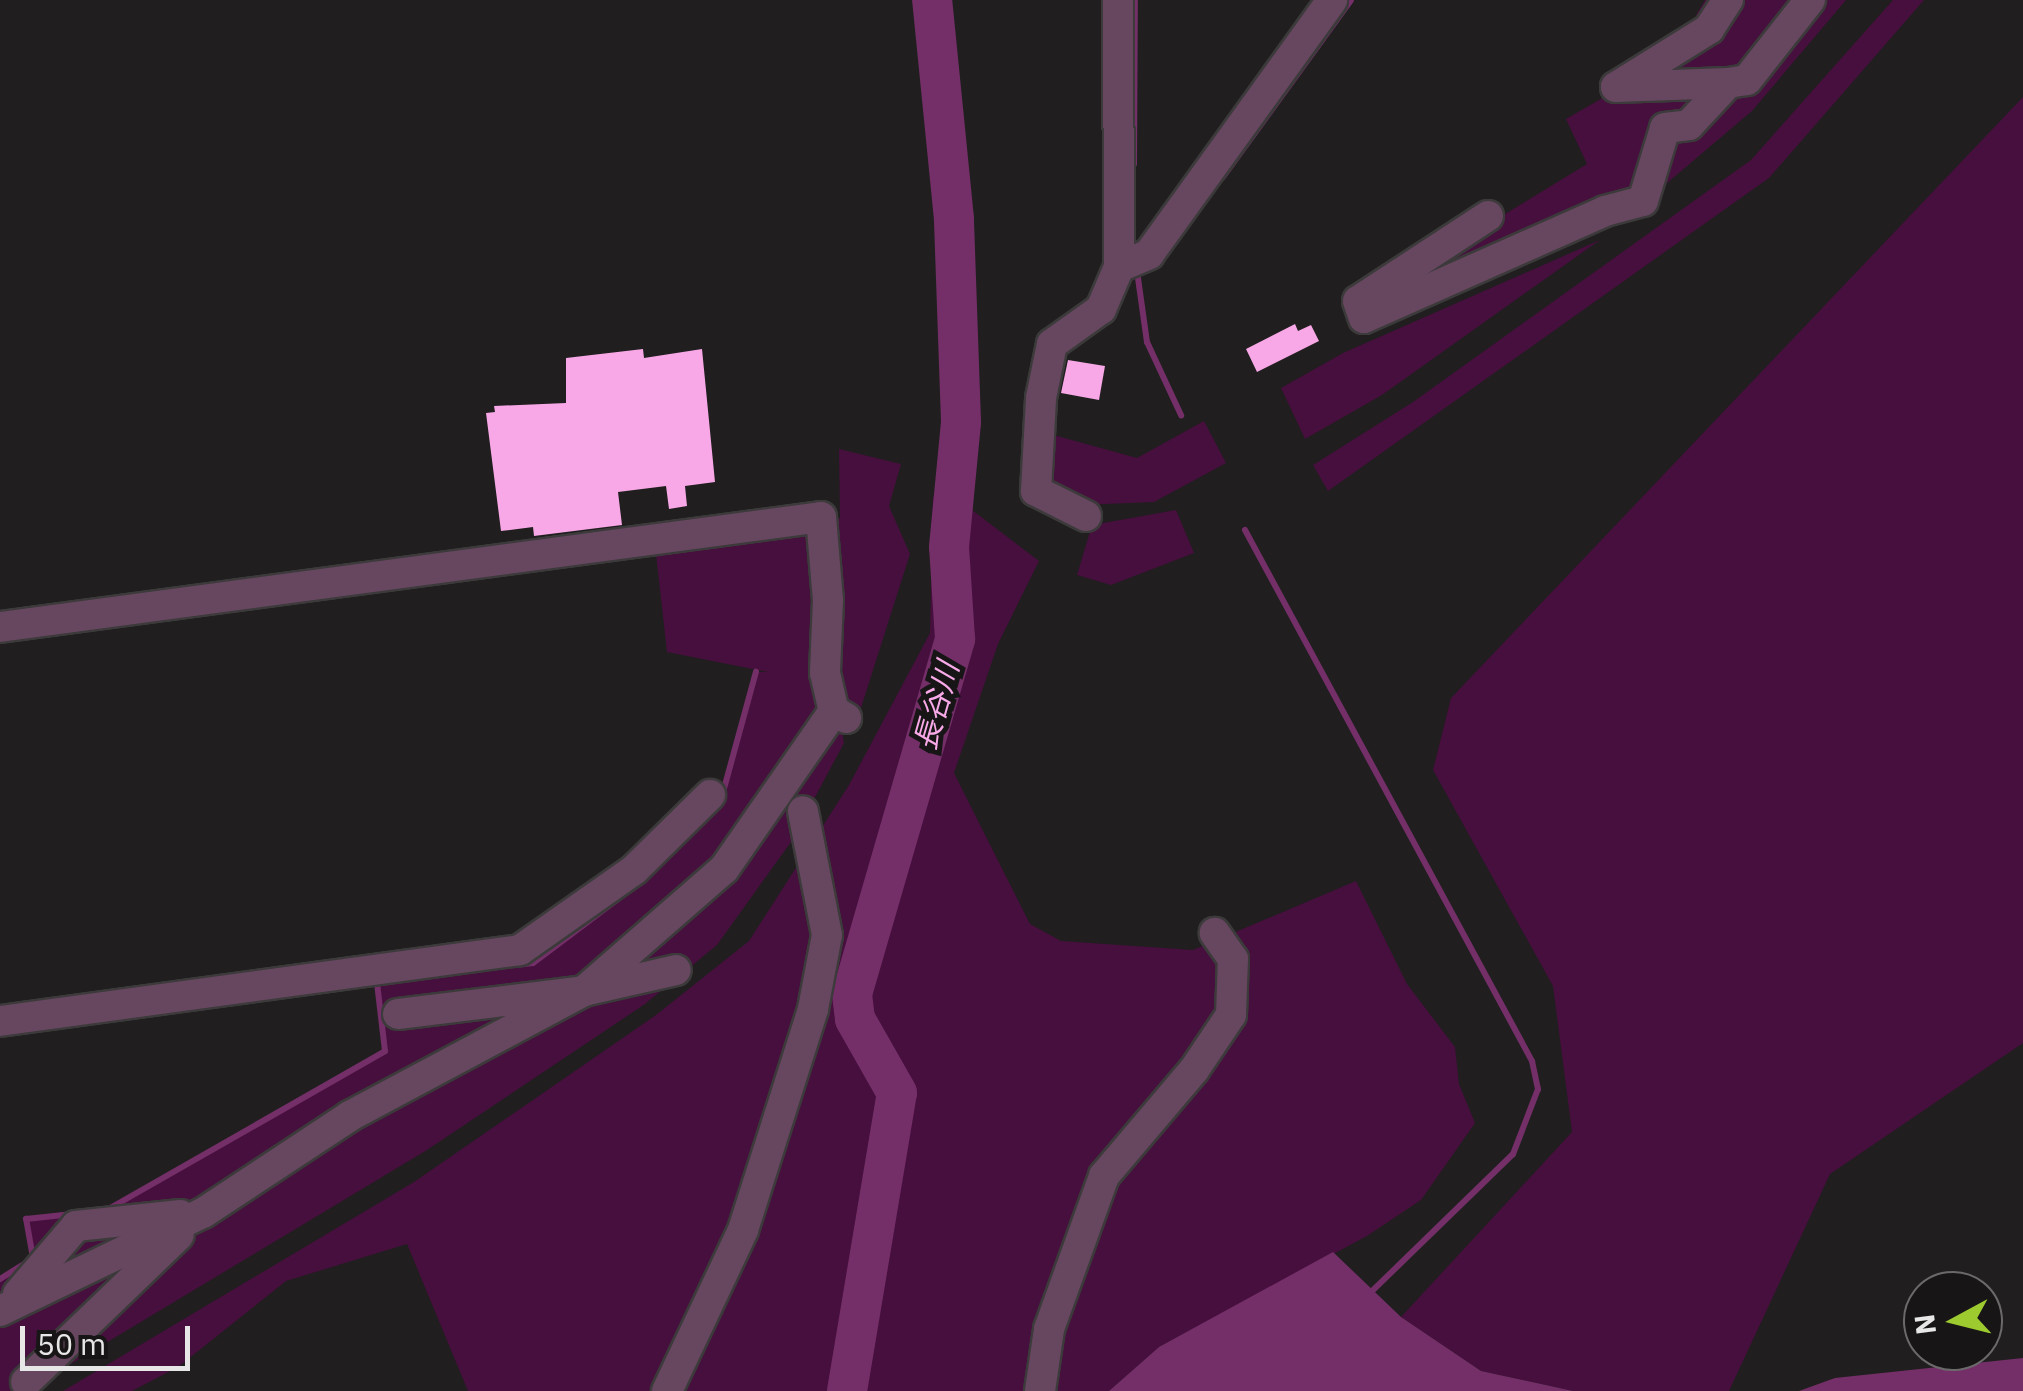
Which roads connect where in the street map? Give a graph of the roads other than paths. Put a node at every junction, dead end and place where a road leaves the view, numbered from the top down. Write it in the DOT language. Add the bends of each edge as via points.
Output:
graph roads {
  1 [pos="1118,0"];
  2 [pos="1332,0"];
  3 [pos="1728,0"];
  4 [pos="1810,0"];
  5 [pos="1728,83"];
  6 [pos="1488,216"];
  7 [pos="1120,266"];
  8 [pos="1086,516"];
  9 [pos="0,626"];
  10 [pos="710,795"];
  11 [pos="804,811"];
  12 [pos="1215,932"];
  13 [pos="676,970"];
  14 [pos="584,991"];
  15 [pos="398,1014"];
  16 [pos="0,1021"];
  17 [pos="202,1213"];
  18 [pos="5,1308"];
  19 [pos="26,1382"];
  20 [pos="668,1391"];
  21 [pos="1040,1391"];
  1 -- 7 [label="street"];
  2 -- 7 [label="street" via="1149,254"];
  3 -- 5 [label="street" via="1708,29 1616,88"];
  4 -- 5 [label="street" via="1746,80"];
  5 -- 6 [label="street" via="1689,125 1665,128 1643,201 1605,211 1364,318 1358,301"];
  7 -- 8 [label="street" via="1101,309 1052,344 1041,398 1036,491"];
  9 -- 14 [label="street" via="821,516 825,673 840,715 724,868"];
  10 -- 16 [label="street" via="634,870 520,950"];
  11 -- 20 [label="street" via="827,935 813,1009 743,1230"];
  12 -- 21 [label="street" via="1233,959 1231,1014 1194,1070 1104,1176 1049,1328"];
  13 -- 14 [label="street"];
  14 -- 15 [label="street"];
  14 -- 17 [label="street" via="350,1116"];
  17 -- 18 [label="street"];
  17 -- 18 [label="street" via="76,1226"];
  17 -- 19 [label="street"];
}
